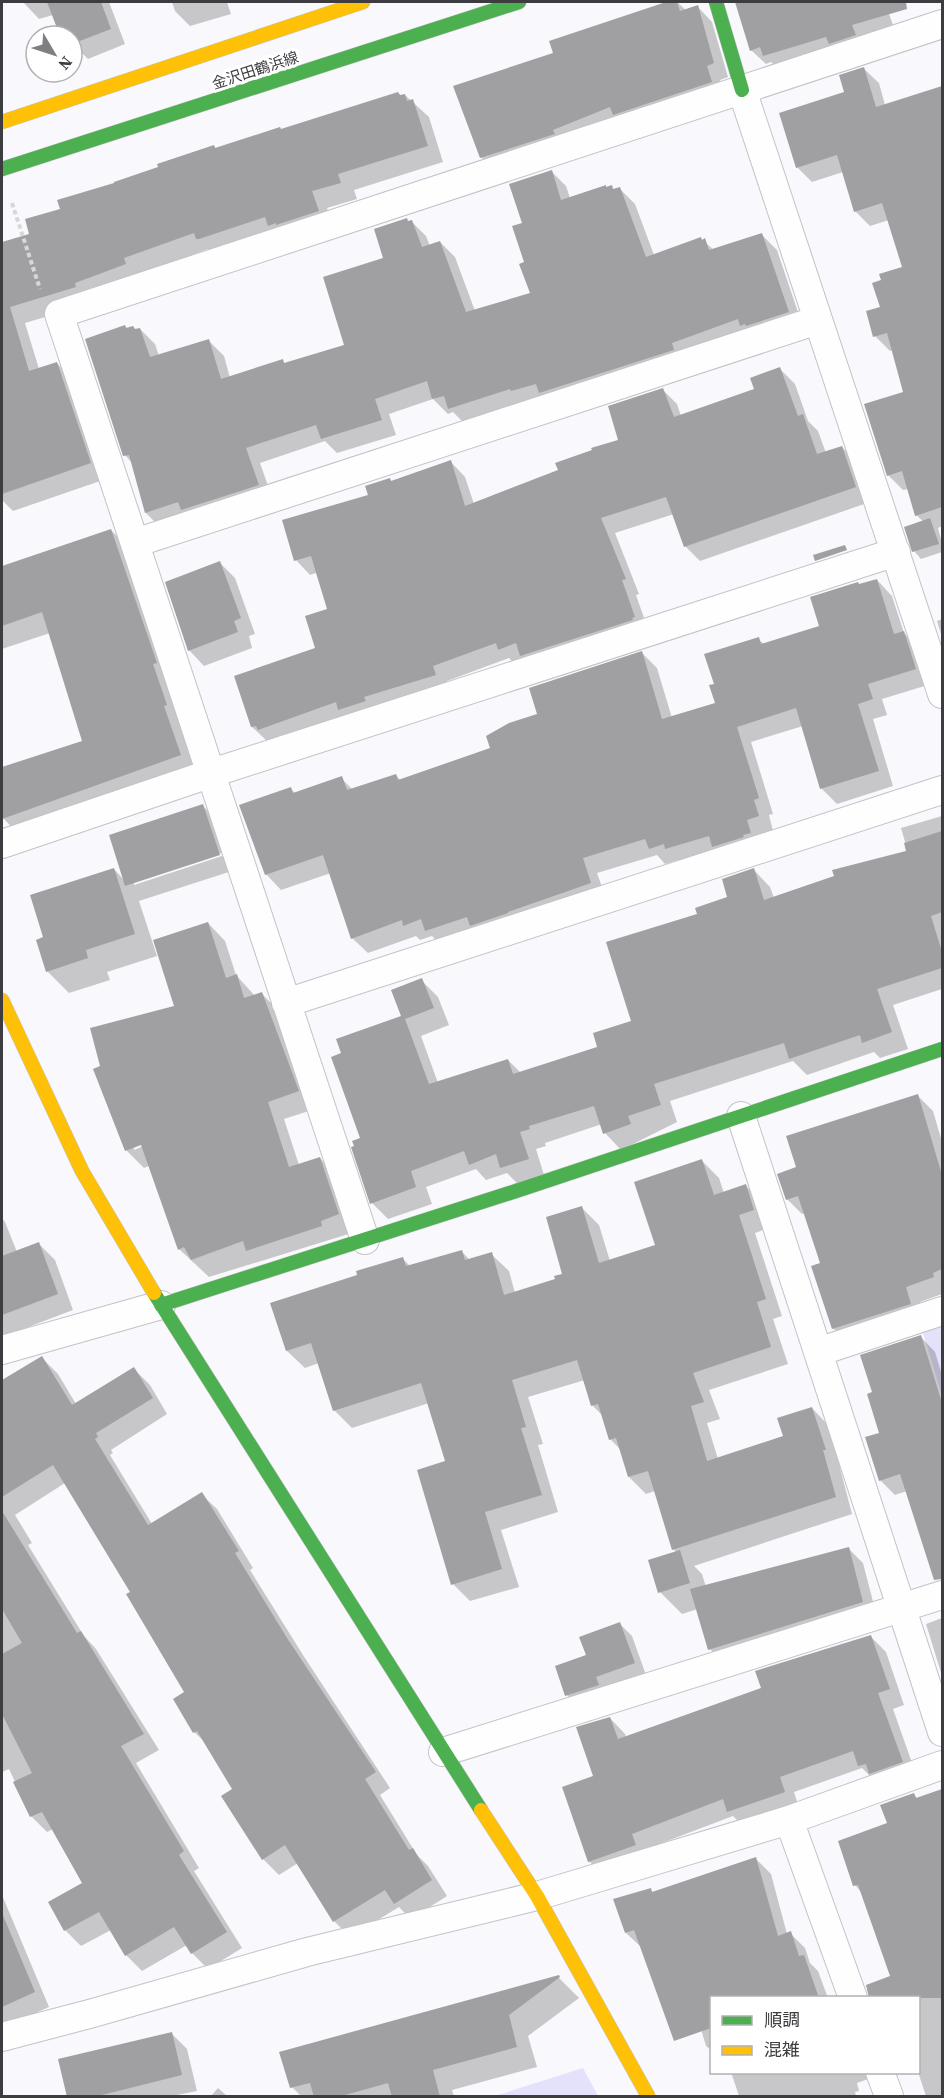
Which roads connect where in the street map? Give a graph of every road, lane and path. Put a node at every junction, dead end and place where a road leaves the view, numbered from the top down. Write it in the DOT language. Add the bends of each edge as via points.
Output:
graph roads {
  1 [pos="363,2"];
  2 [pos="519,2"];
  3 [pos="716,2"];
  4 [pos="942,24"];
  5 [pos="742,90"];
  6 [pos="2,122"];
  7 [pos="2,169"];
  8 [pos="12,203"];
  9 [pos="59,314"];
  10 [pos="818,320"];
  11 [pos="135,543"];
  12 [pos="896,552"];
  13 [pos="942,694"];
  14 [pos="212,772"];
  15 [pos="942,790"];
  16 [pos="2,844"];
  17 [pos="2,1000"];
  18 [pos="286,1003"];
  19 [pos="942,1049"];
  20 [pos="741,1116"];
  21 [pos="365,1240"];
  22 [pos="161,1305"];
  23 [pos="942,1311"];
  24 [pos="2,1350"];
  25 [pos="818,1352"];
  26 [pos="942,1595"];
  27 [pos="902,1609"];
  28 [pos="942,1732"];
  29 [pos="443,1752"];
  30 [pos="942,1765"];
  31 [pos="789,1820"];
  32 [pos="537,1896"];
  33 [pos="852,1996"];
  34 [pos="2,2037"];
  35 [pos="880,2074"];
  36 [pos="648,2097"];
  37 [pos="889,2097"];
  1 -- 6 [label="street, 金沢田鶴浜線"];
  2 -- 7 [label="street, 金沢田鶴浜線"];
  3 -- 5 [label="street"];
  4 -- 5 [label="street"];
  5 -- 9 [label="street"];
  5 -- 10 [label="street"];
  8 -- 9 [label="path" via="46,306"];
  9 -- 11 [label="street"];
  10 -- 11 [label="street"];
  10 -- 12 [label="street"];
  11 -- 14 [label="street"];
  12 -- 13 [label="street"];
  12 -- 14 [label="street"];
  14 -- 16 [label="street"];
  14 -- 18 [label="street"];
  15 -- 18 [label="street"];
  17 -- 22 [label="street" via="82,1171"];
  18 -- 21 [label="street"];
  19 -- 20 [label="street"];
  20 -- 21 [label="street"];
  20 -- 25 [label="street"];
  21 -- 22 [label="street"];
  22 -- 24 [label="street"];
  22 -- 29 [label="street"];
  23 -- 25 [label="street"];
  25 -- 27 [label="street"];
  26 -- 27 [label="street"];
  27 -- 28 [label="street"];
  27 -- 29 [label="street"];
  29 -- 32 [label="street"];
  30 -- 31 [label="street"];
  31 -- 32 [label="street"];
  31 -- 33 [label="street"];
  32 -- 34 [label="street" via="307,1952"];
  32 -- 36 [label="street"];
  35 -- 37 [label="street"];
}
